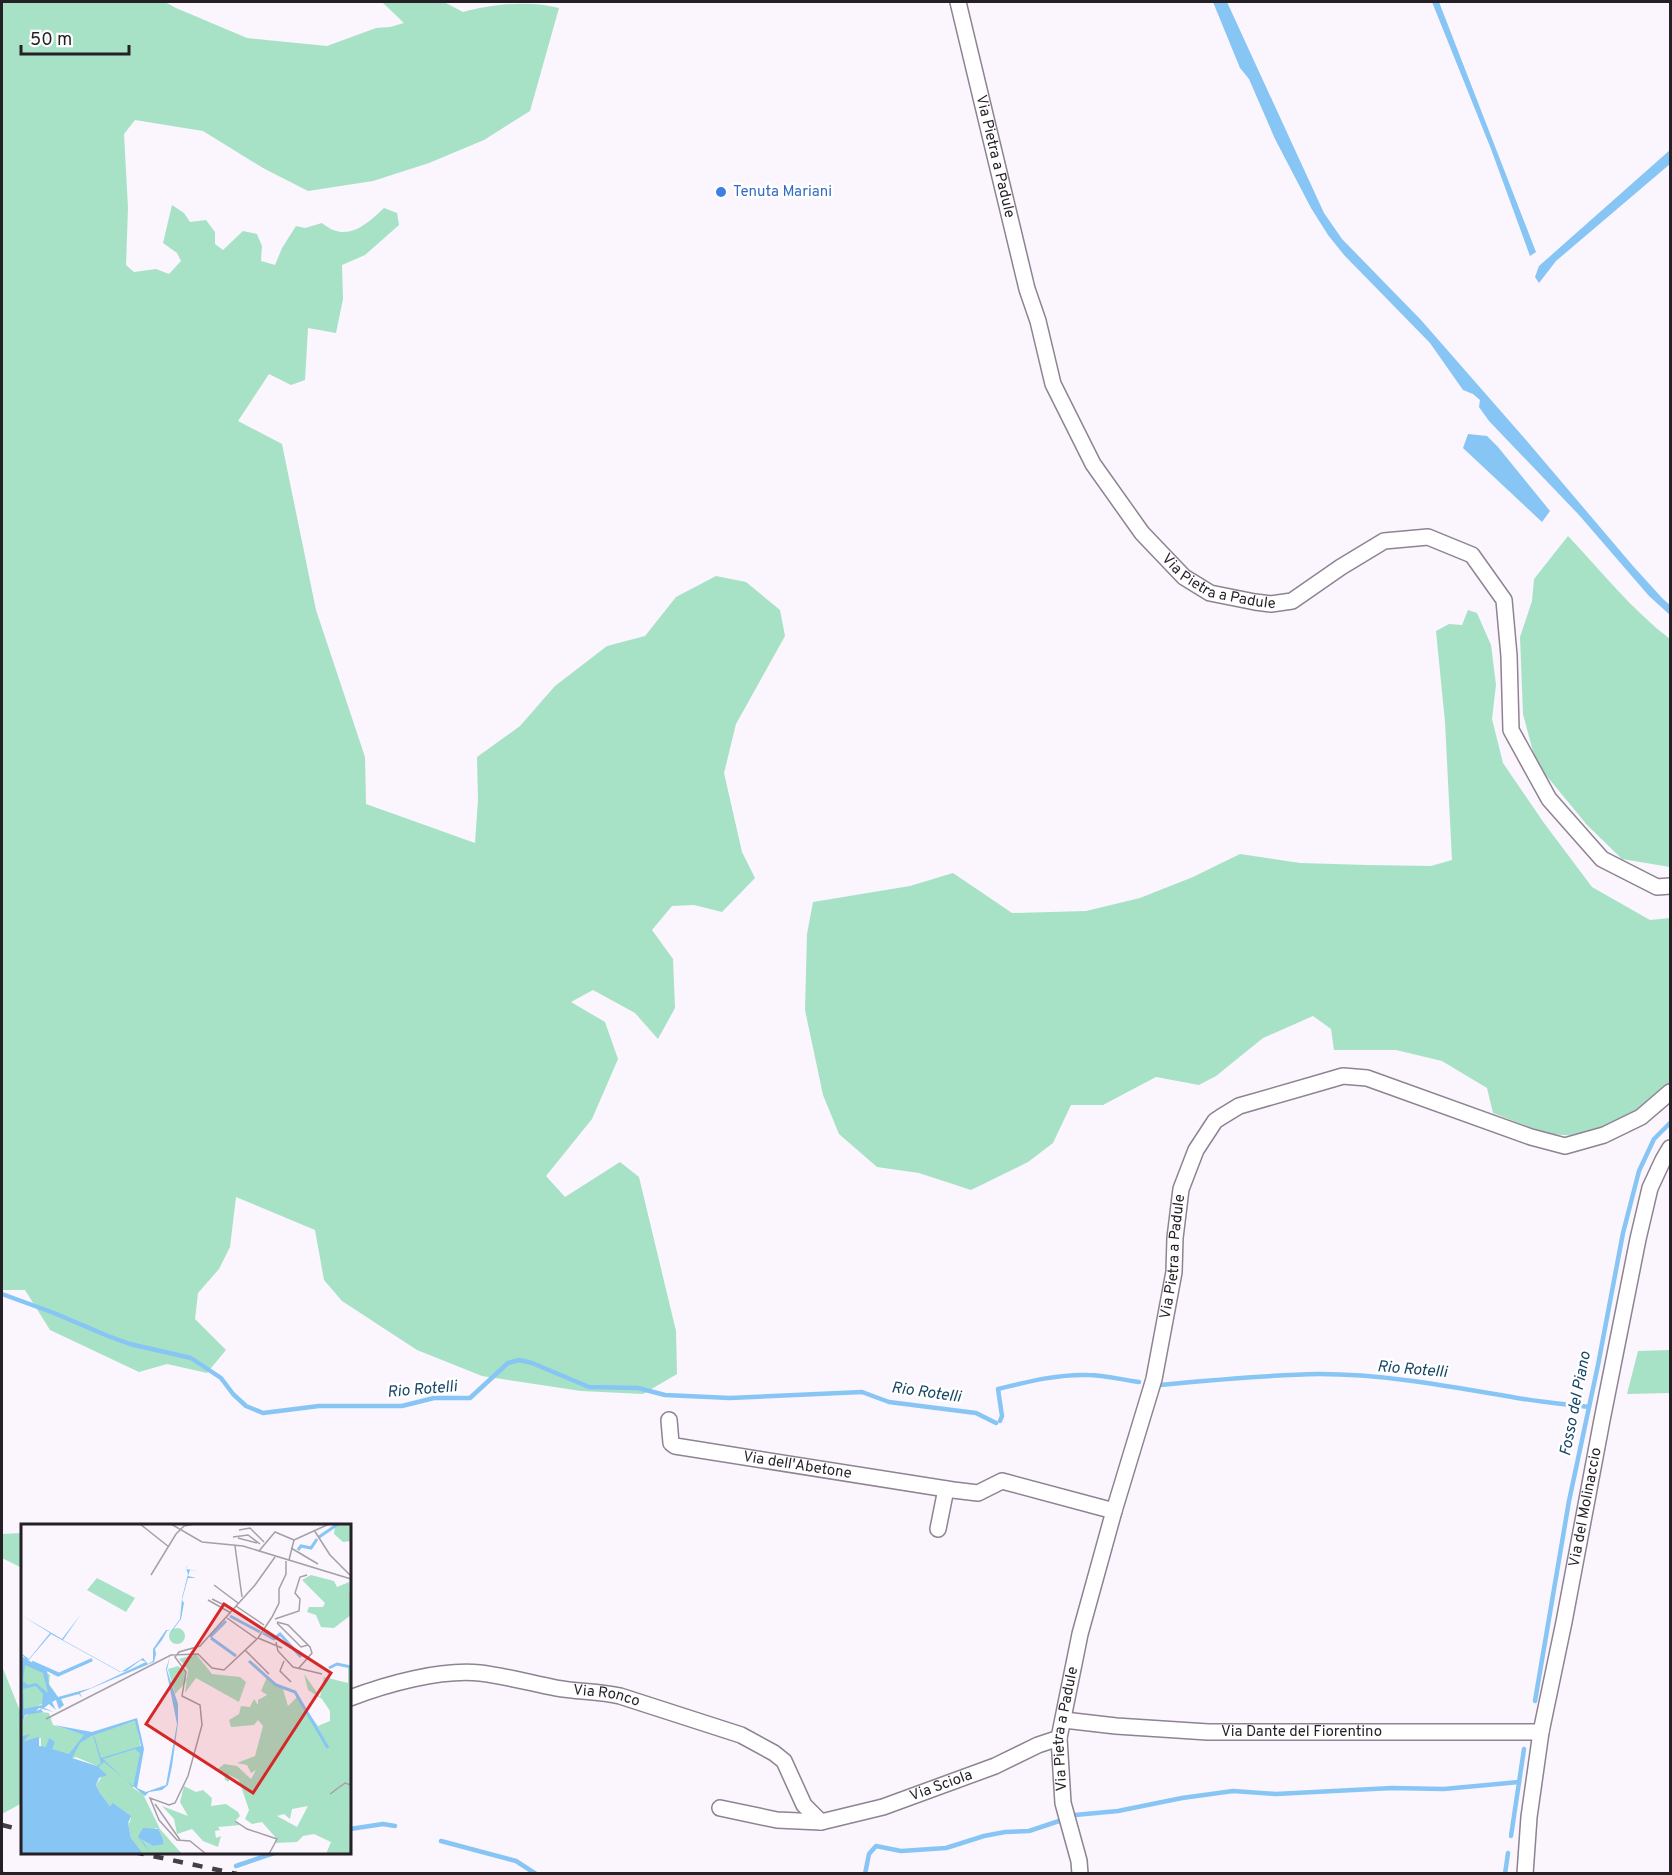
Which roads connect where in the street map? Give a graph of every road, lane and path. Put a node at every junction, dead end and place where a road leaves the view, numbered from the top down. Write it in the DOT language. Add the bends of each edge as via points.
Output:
graph roads {
  1 [pos="958,2"];
  2 [pos="1671,886"];
  3 [pos="1671,1092"];
  4 [pos="1671,1148"];
  5 [pos="669,1420"];
  6 [pos="946,1489"];
  7 [pos="1114,1511"];
  8 [pos="938,1529"];
  9 [pos="351,1698"];
  10 [pos="1064,1720"];
  11 [pos="1541,1732"];
  12 [pos="1059,1738"];
  13 [pos="720,1808"];
  14 [pos="821,1822"];
  15 [pos="1080,1874"];
  16 [pos="1525,1874"];
  1 -- 2 [label="street, Via Pietra a Padule" via="1053,384 1093,464 1142,533 1184,578 1210,593 1271,604 1292,601 1384,541 1428,537 1472,555 1504,600 1512,730 1549,799 1602,859 1657,886"];
  3 -- 7 [label="street, Via Pietra a Padule" via="1641,1117 1604,1136 1564,1146 1367,1078 1343,1076 1239,1106 1215,1121 1196,1150 1181,1189 1174,1272 1154,1379"];
  4 -- 11 [label="street, Via del Molinaccio" via="1650,1188 1638,1239"];
  5 -- 6 [label="street, Via dell'Abetone" via="671,1443 675,1446"];
  6 -- 7 [label="street, Via dell'Abetone" via="978,1493 1002,1481"];
  6 -- 8 [label="street"];
  7 -- 10 [label="street, Via Pietra a Padule" via="1080,1634"];
  9 -- 14 [label="street, Via Ronco" via="432,1675 462,1673 620,1696 735,1733 774,1753 784,1761 804,1805"];
  10 -- 11 [label="street, Via Dante del Fiorentino" via="1208,1732"];
  10 -- 12 [label="street, Via Pietra a Padule"];
  11 -- 16 [label="street, Via del Molinaccio"];
  12 -- 14 [label="street, Via Sciola" via="883,1807"];
  12 -- 15 [label="street, Via Pietra a Padule" via="1063,1803"];
  13 -- 14 [label="street, Via Sciola" via="777,1820"];
}
